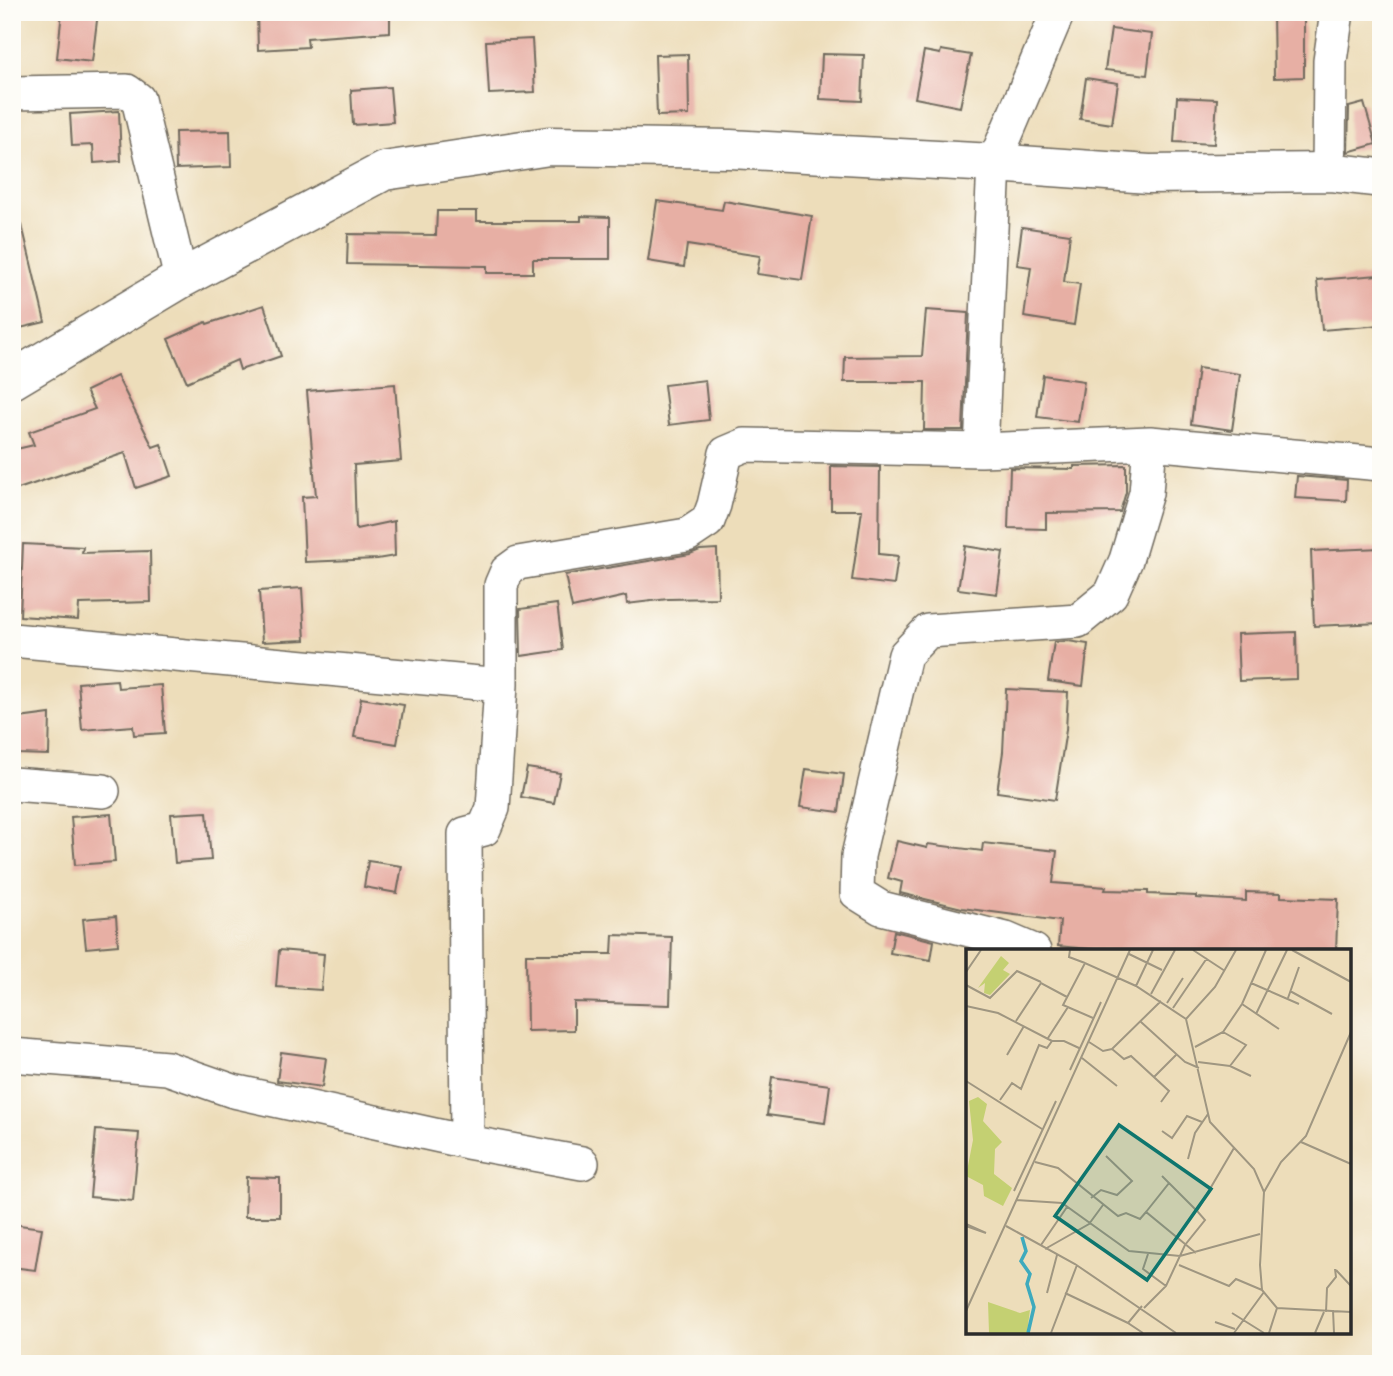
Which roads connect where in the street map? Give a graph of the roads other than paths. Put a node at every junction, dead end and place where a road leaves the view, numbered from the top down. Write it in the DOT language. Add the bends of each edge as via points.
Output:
graph roads {
  1 [pos="1059,12"];
  2 [pos="1337,12"];
  3 [pos="12,93"];
  4 [pos="994,163"];
  5 [pos="1329,172"];
  6 [pos="1381,178"];
  7 [pos="181,279"];
  8 [pos="12,380"];
  9 [pos="1150,443"];
  10 [pos="981,450"];
  11 [pos="1381,464"];
  12 [pos="12,640"];
  13 [pos="501,685"];
  14 [pos="12,784"];
  15 [pos="103,791"];
  16 [pos="1029,949"];
  17 [pos="12,1055"];
  18 [pos="467,1142"];
  19 [pos="582,1163"];
  1 -- 4 [label="street"];
  2 -- 5 [label="street" via="1330,61"];
  3 -- 7 [label="street" via="127,91 138,99"];
  4 -- 5 [label="street" via="1149,174"];
  4 -- 7 [label="street" via="730,149 549,146 384,171"];
  4 -- 10 [label="street"];
  5 -- 6 [label="street"];
  7 -- 8 [label="street"];
  9 -- 10 [label="street"];
  9 -- 11 [label="street"];
  9 -- 16 [label="street" via="1146,493 1111,594 1078,621 928,631 905,655 858,856 857,893 881,908"];
  10 -- 13 [label="street" via="745,445 726,453 708,521 687,535 518,563 508,572 501,585"];
  12 -- 13 [label="street"];
  13 -- 18 [label="street" via="493,808 484,829 465,834"];
  14 -- 15 [label="street"];
  17 -- 18 [label="street" via="167,1068 233,1091"];
  18 -- 19 [label="street"];
}
